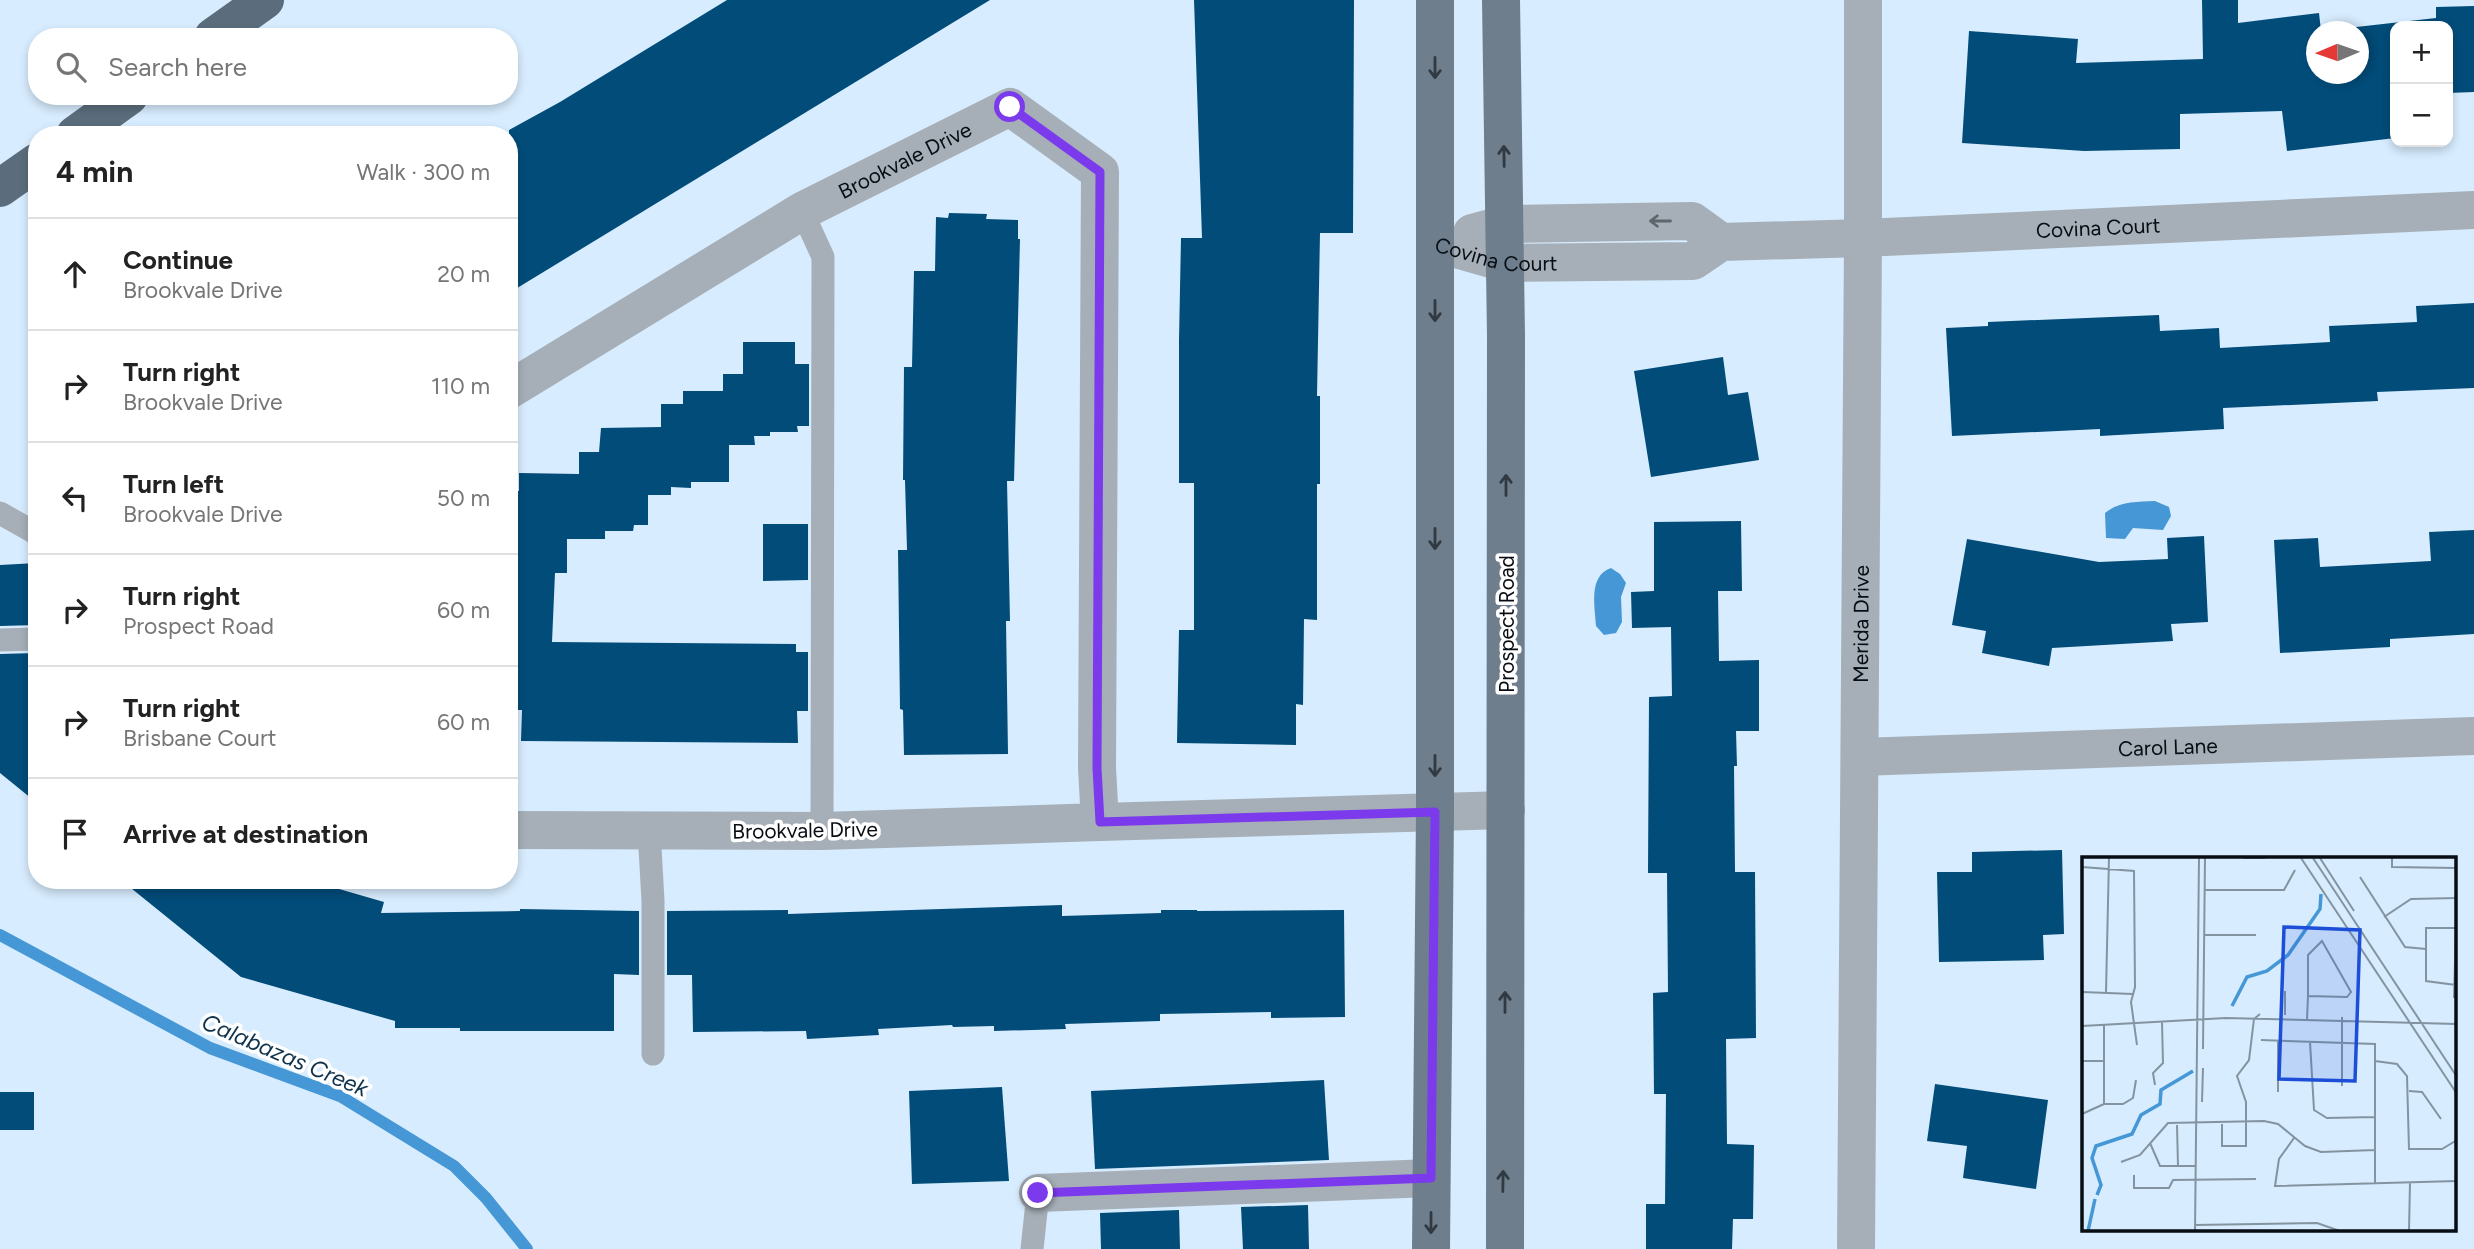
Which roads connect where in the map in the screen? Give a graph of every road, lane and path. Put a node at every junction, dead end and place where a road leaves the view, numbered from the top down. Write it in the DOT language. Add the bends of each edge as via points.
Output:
graph roads {
  1 [pos="265,0"];
  2 [pos="1435,0"];
  3 [pos="1501,0"];
  4 [pos="1863,0"];
  5 [pos="226,28"];
  6 [pos="117,105"];
  7 [pos="87,126"];
  8 [pos="28,168"];
  9 [pos="0,188"];
  10 [pos="2474,210"];
  11 [pos="802,211"];
  12 [pos="1505,224"];
  13 [pos="1863,238"];
  14 [pos="1721,242"];
  15 [pos="1435,243"];
  16 [pos="1506,263"];
  17 [pos="518,385"];
  18 [pos="0,513"];
  19 [pos="28,529"];
  20 [pos="28,639"];
  21 [pos="0,640"];
  22 [pos="2474,736"];
  23 [pos="1860,757"];
  24 [pos="1506,810"];
  25 [pos="1435,812"];
  26 [pos="1100,822"];
  27 [pos="518,830"];
  28 [pos="649,830"];
  29 [pos="822,831"];
  30 [pos="653,1054"];
  31 [pos="1431,1178"];
  32 [pos="1038,1193"];
  33 [pos="1032,1249"];
  34 [pos="1431,1249"];
  35 [pos="1505,1249"];
  36 [pos="1856,1249"];
  1 -- 5 [label="highway"];
  2 -- 15 [label="main road, one-way"];
  12 -- 3 [label="main road, Prospect Road, one-way"];
  4 -- 13 [label="street, Merida Drive"];
  6 -- 7 [label="highway"];
  8 -- 9 [label="highway"];
  10 -- 13 [label="street, Covina Court"];
  11 -- 17 [label="street, Brookvale Drive"];
  11 -- 26 [label="street, Brookvale Drive" via="1010,107 1100,172"];
  11 -- 29 [label="lane" via="823,257"];
  14 -- 12 [label="street, Covina Court, one-way" via="1692,221"];
  12 -- 15 [label="street, Covina Court"];
  12 -- 16 [label="main road, Prospect Road"];
  13 -- 14 [label="street, Covina Court"];
  13 -- 23 [label="street, Merida Drive"];
  14 -- 16 [label="street, Covina Court" via="1693,261"];
  15 -- 16 [label="street, Covina Court"];
  15 -- 25 [label="main road, one-way"];
  24 -- 16 [label="main road, Prospect Road, one-way"];
  18 -- 19 [label="lane"];
  20 -- 21 [label="lane"];
  22 -- 23 [label="street, Carol Lane"];
  23 -- 36 [label="street, Merida Drive"];
  24 -- 25 [label="street, Brookvale Drive"];
  35 -- 24 [label="main road, Prospect Road, one-way"];
  25 -- 26 [label="street, Brookvale Drive"];
  25 -- 31 [label="main road"];
  26 -- 29 [label="street, Brookvale Drive"];
  27 -- 28 [label="street, Brookvale Drive"];
  28 -- 29 [label="street, Brookvale Drive"];
  28 -- 30 [label="lane"];
  31 -- 32 [label="street"];
  31 -- 34 [label="main road, one-way"];
  32 -- 33 [label="lane"];
}
